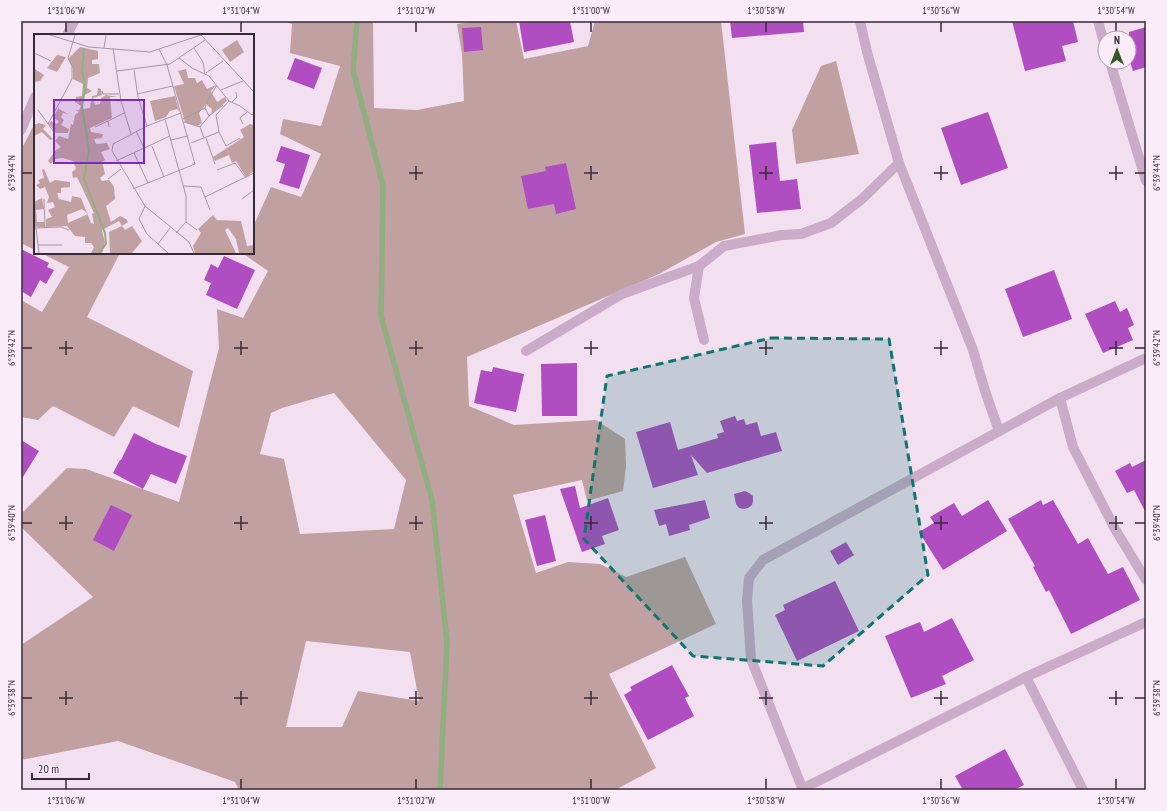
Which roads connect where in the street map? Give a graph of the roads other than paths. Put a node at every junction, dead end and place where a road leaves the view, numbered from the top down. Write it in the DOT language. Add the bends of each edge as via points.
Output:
graph roads {
  1 [pos="74,21"];
  2 [pos="860,21"];
  3 [pos="68,34"];
  4 [pos="1112,70"];
  5 [pos="34,99"];
  6 [pos="21,130"];
  7 [pos="899,163"];
  8 [pos="1146,181"];
  9 [pos="699,266"];
  10 [pos="704,340"];
  11 [pos="526,351"];
  12 [pos="1146,358"];
  13 [pos="1060,398"];
  14 [pos="999,431"];
  15 [pos="1146,580"];
  16 [pos="1146,622"];
  17 [pos="1026,677"];
  18 [pos="803,790"];
  19 [pos="1082,790"];
  1 -- 3 [label="street"];
  2 -- 7 [label="street"];
  4 -- 8 [label="street"];
  5 -- 6 [label="street"];
  7 -- 9 [label="street" via="862,199 831,224 801,234 724,246"];
  7 -- 14 [label="street" via="973,350"];
  9 -- 10 [label="street" via="694,298"];
  9 -- 11 [label="street" via="622,294"];
  12 -- 13 [label="street"];
  13 -- 14 [label="street"];
  13 -- 15 [label="street" via="1073,447 1115,529"];
  14 -- 18 [label="street" via="763,560 749,578 746,600 751,659"];
  16 -- 17 [label="street"];
  17 -- 18 [label="street"];
  17 -- 19 [label="street"];
}
